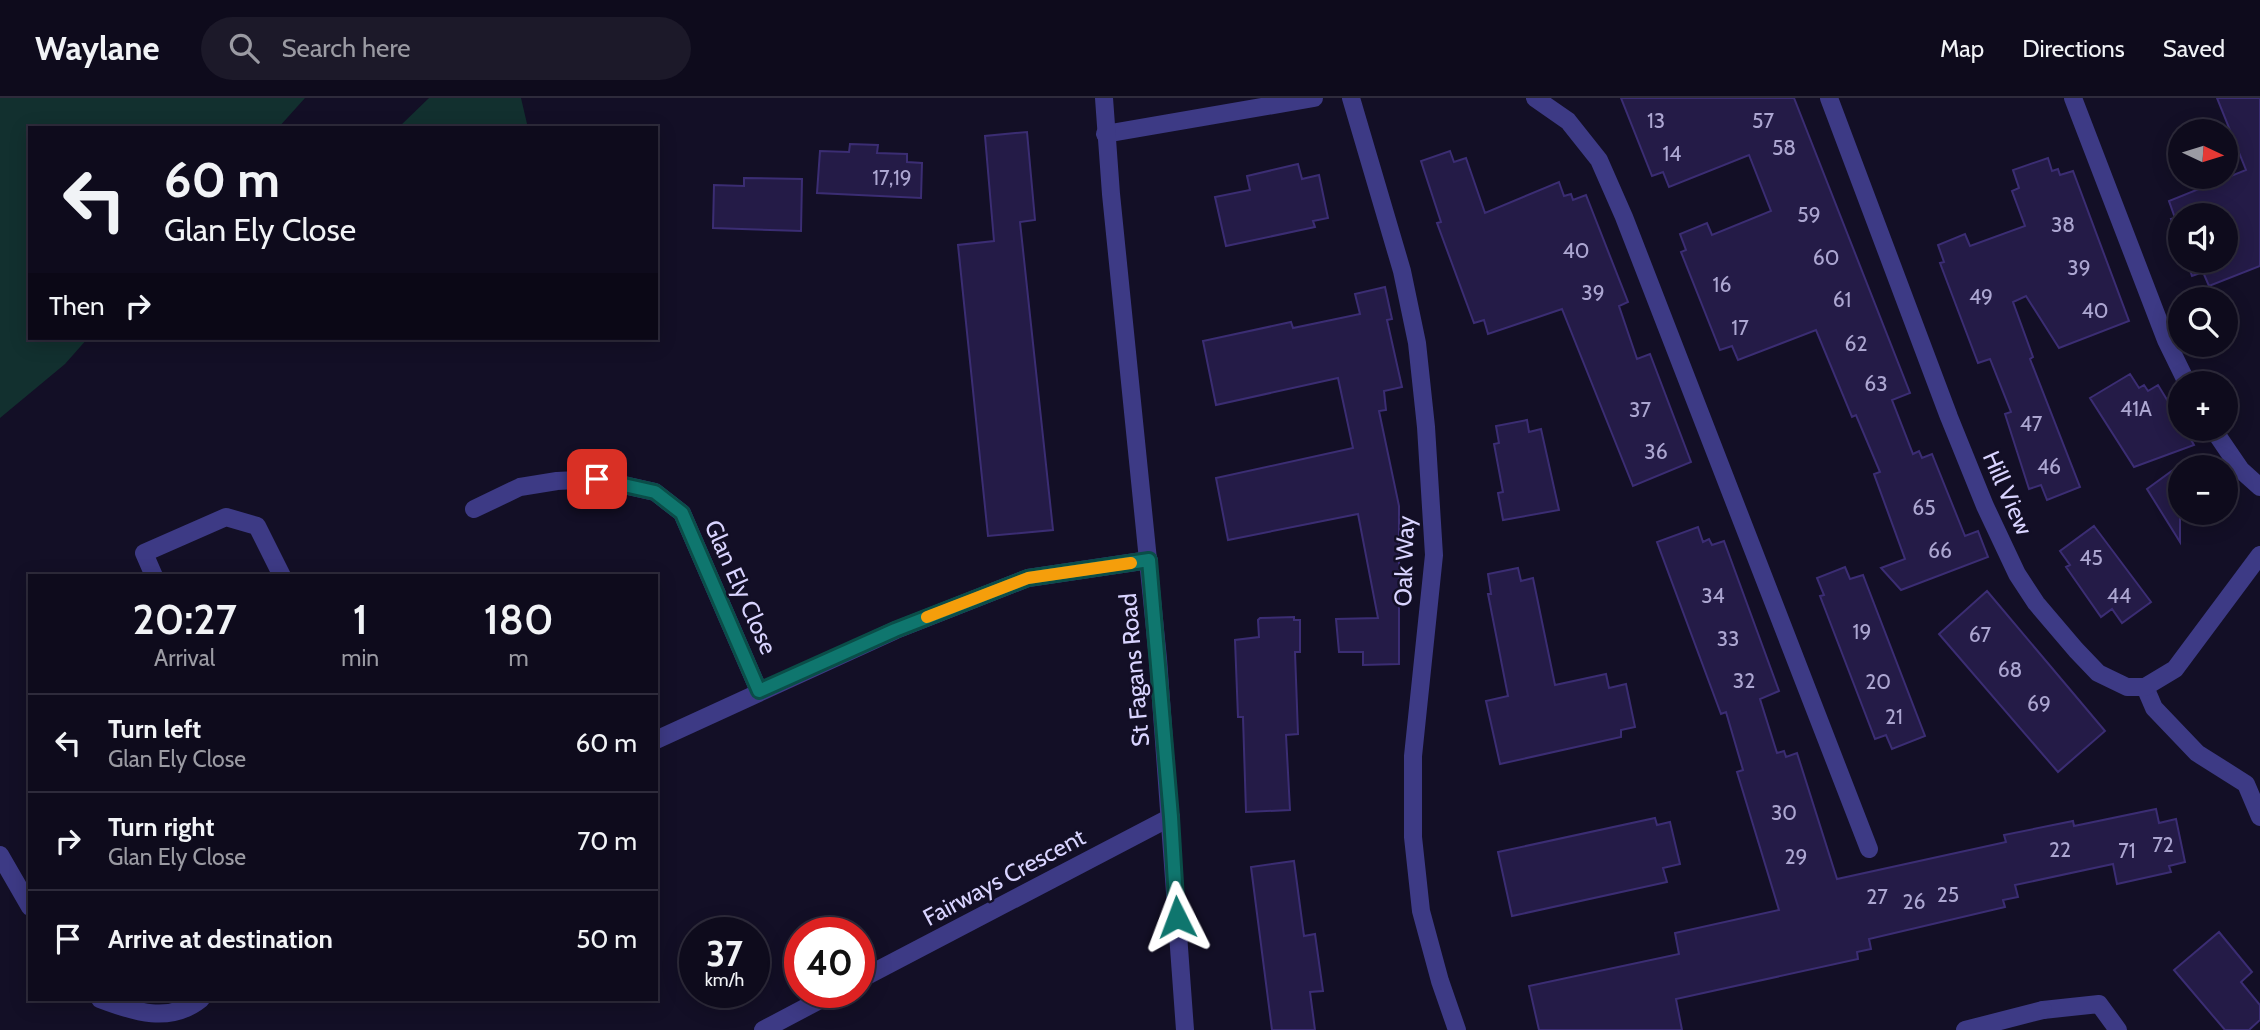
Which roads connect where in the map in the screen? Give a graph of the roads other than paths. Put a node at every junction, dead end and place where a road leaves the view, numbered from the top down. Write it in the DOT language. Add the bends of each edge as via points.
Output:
graph roads {
  1 [pos="1104,98"];
  2 [pos="1314,98"];
  3 [pos="1350,98"];
  4 [pos="1535,98"];
  5 [pos="1829,98"];
  6 [pos="2073,98"];
  7 [pos="1105,134"];
  8 [pos="2181,371"];
  9 [pos="2221,441"];
  10 [pos="2260,487"];
  11 [pos="474,509"];
  12 [pos="2260,555"];
  13 [pos="1149,560"];
  14 [pos="153,574"];
  15 [pos="281,574"];
  16 [pos="2145,687"];
  17 [pos="759,691"];
  18 [pos="658,739"];
  19 [pos="1171,817"];
  20 [pos="2260,817"];
  21 [pos="1869,849"];
  22 [pos="0,855"];
  23 [pos="28,904"];
  24 [pos="875,972"];
  25 [pos="105,1001"];
  26 [pos="199,1001"];
  27 [pos="805,1008"];
  28 [pos="763,1030"];
  29 [pos="1185,1030"];
  30 [pos="1457,1030"];
  31 [pos="1965,1030"];
  32 [pos="2118,1030"];
  1 -- 7 [label="street, St Fagans Road"];
  2 -- 7 [label="street"];
  3 -- 30 [label="street, Oak Way" via="1402,271 1417,342 1434,555 1413,756 1413,837 1421,911"];
  4 -- 21 [label="street" via="1568,121 1599,160 1625,217"];
  5 -- 16 [label="street, Hill View" via="1949,417 2017,574 2036,603 2098,673 2127,687"];
  6 -- 8 [label="street"];
  7 -- 13 [label="street, St Fagans Road"];
  9 -- 10 [label="street" via="2241,470"];
  11 -- 17 [label="street, Glan Ely Close" via="520,487 557,481 597,479 655,492 682,513"];
  12 -- 16 [label="street" via="2175,669"];
  13 -- 17 [label="street, Glan Ely Close" via="1028,578 895,630"];
  13 -- 19 [label="street, St Fagans Road"];
  14 -- 15 [label="street" via="144,553 226,517 257,526"];
  16 -- 20 [label="street" via="2154,708 2197,753 2246,784"];
  17 -- 18 [label="street, Glan Ely Close"];
  19 -- 24 [label="street, Fairways Crescent"];
  19 -- 29 [label="street, St Fagans Road"];
  22 -- 23 [label="street"];
  25 -- 26 [label="street" via="140,1014 188,1010"];
  27 -- 28 [label="street"];
  31 -- 32 [label="street" via="2043,1010 2099,1004"];
}
